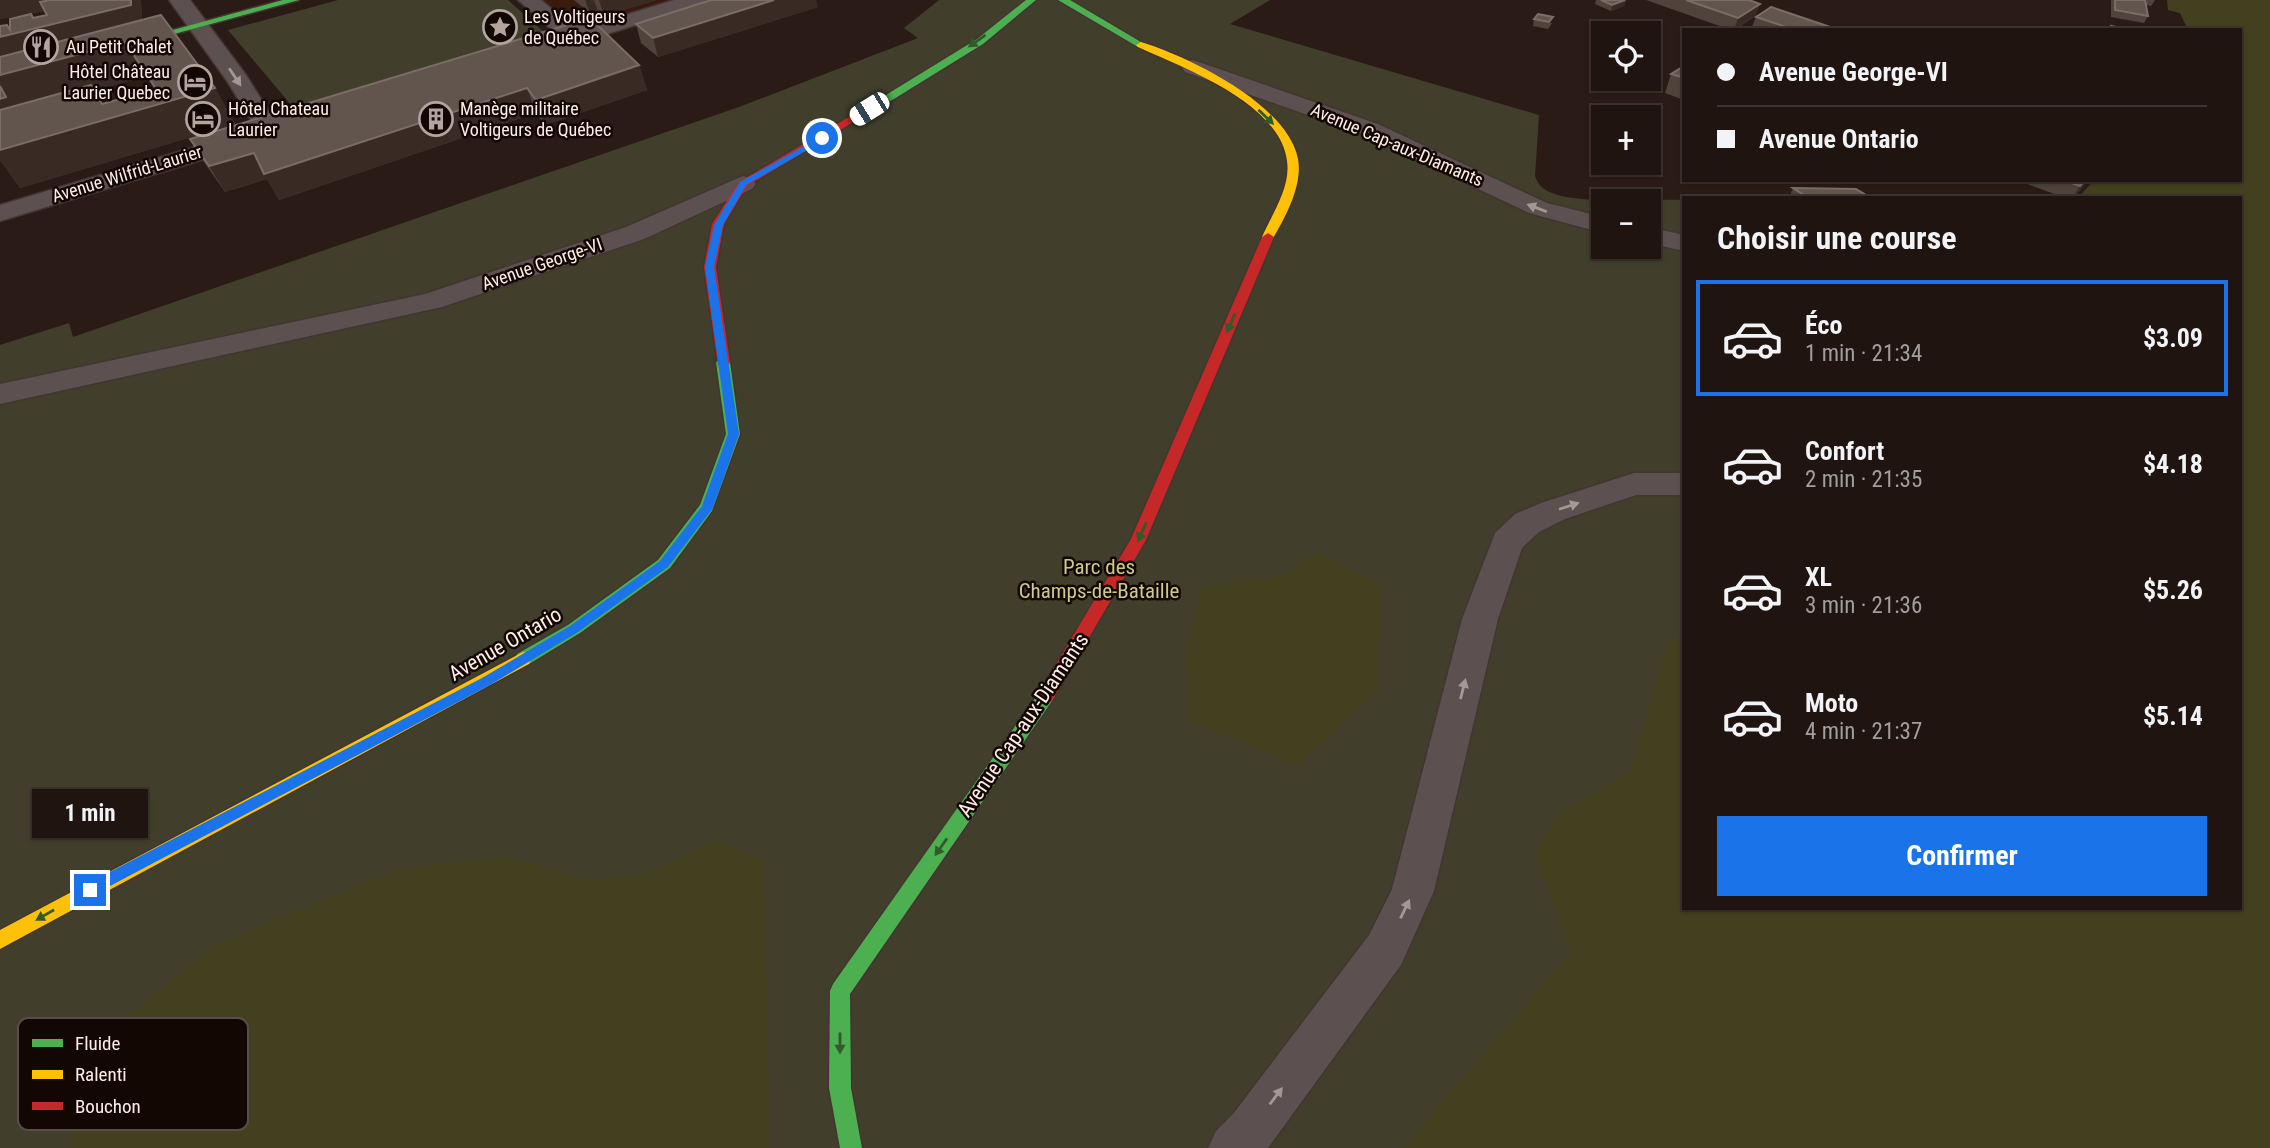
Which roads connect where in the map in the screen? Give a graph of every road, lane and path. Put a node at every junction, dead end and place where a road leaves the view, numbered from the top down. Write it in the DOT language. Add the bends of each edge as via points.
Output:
graph roads {
  1 [pos="179,0"];
  2 [pos="294,0"];
  3 [pos="528,0"];
  4 [pos="696,0"];
  5 [pos="1031,0"];
  6 [pos="1063,0"];
  7 [pos="198,25"];
  8 [pos="574,38"];
  9 [pos="539,48"];
  10 [pos="102,50"];
  11 [pos="1189,66"];
  12 [pos="295,123"];
  13 [pos="269,131"];
  14 [pos="743,184"];
  15 [pos="0,213"];
  16 [pos="1591,222"];
  17 [pos="1661,238"];
  18 [pos="1682,243"];
  19 [pos="0,394"];
  20 [pos="1682,484"];
  21 [pos="0,940"];
  22 [pos="851,1148"];
  23 [pos="1233,1148"];
  1 -- 7 [label="street"];
  2 -- 7 [label="street"];
  3 -- 8 [label="street"];
  4 -- 8 [label="street"];
  5 -- 14 [label="street, Avenue George-VI, one-way" via="964,51"];
  6 -- 11 [label="street, Avenue Cap-aux-Diamants" via="1106,28"];
  7 -- 10 [label="street"];
  7 -- 13 [label="street, one-way"];
  8 -- 9 [label="street"];
  16 -- 11 [label="street, Avenue Cap-aux-Diamants, one-way" via="1538,208 1370,130"];
  11 -- 22 [label="street, Avenue Cap-aux-Diamants, one-way" via="1235,92 1276,125 1292,152 1291,181 1138,540 1054,687 840,992 840,1088"];
  12 -- 13 [label="street, Avenue Wilfrid-Laurier"];
  13 -- 15 [label="street, Avenue Wilfrid-Laurier"];
  14 -- 19 [label="street, Avenue George-VI" via="635,233 432,300"];
  14 -- 21 [label="street, Avenue Ontario, one-way" via="719,225 710,267 733,434 707,508 664,564 574,629 486,681"];
  17 -- 18 [label="street"];
  23 -- 20 [label="street, one-way" via="1385,950 1413,891 1480,619 1507,542 1527,523 1634,484"];
}
